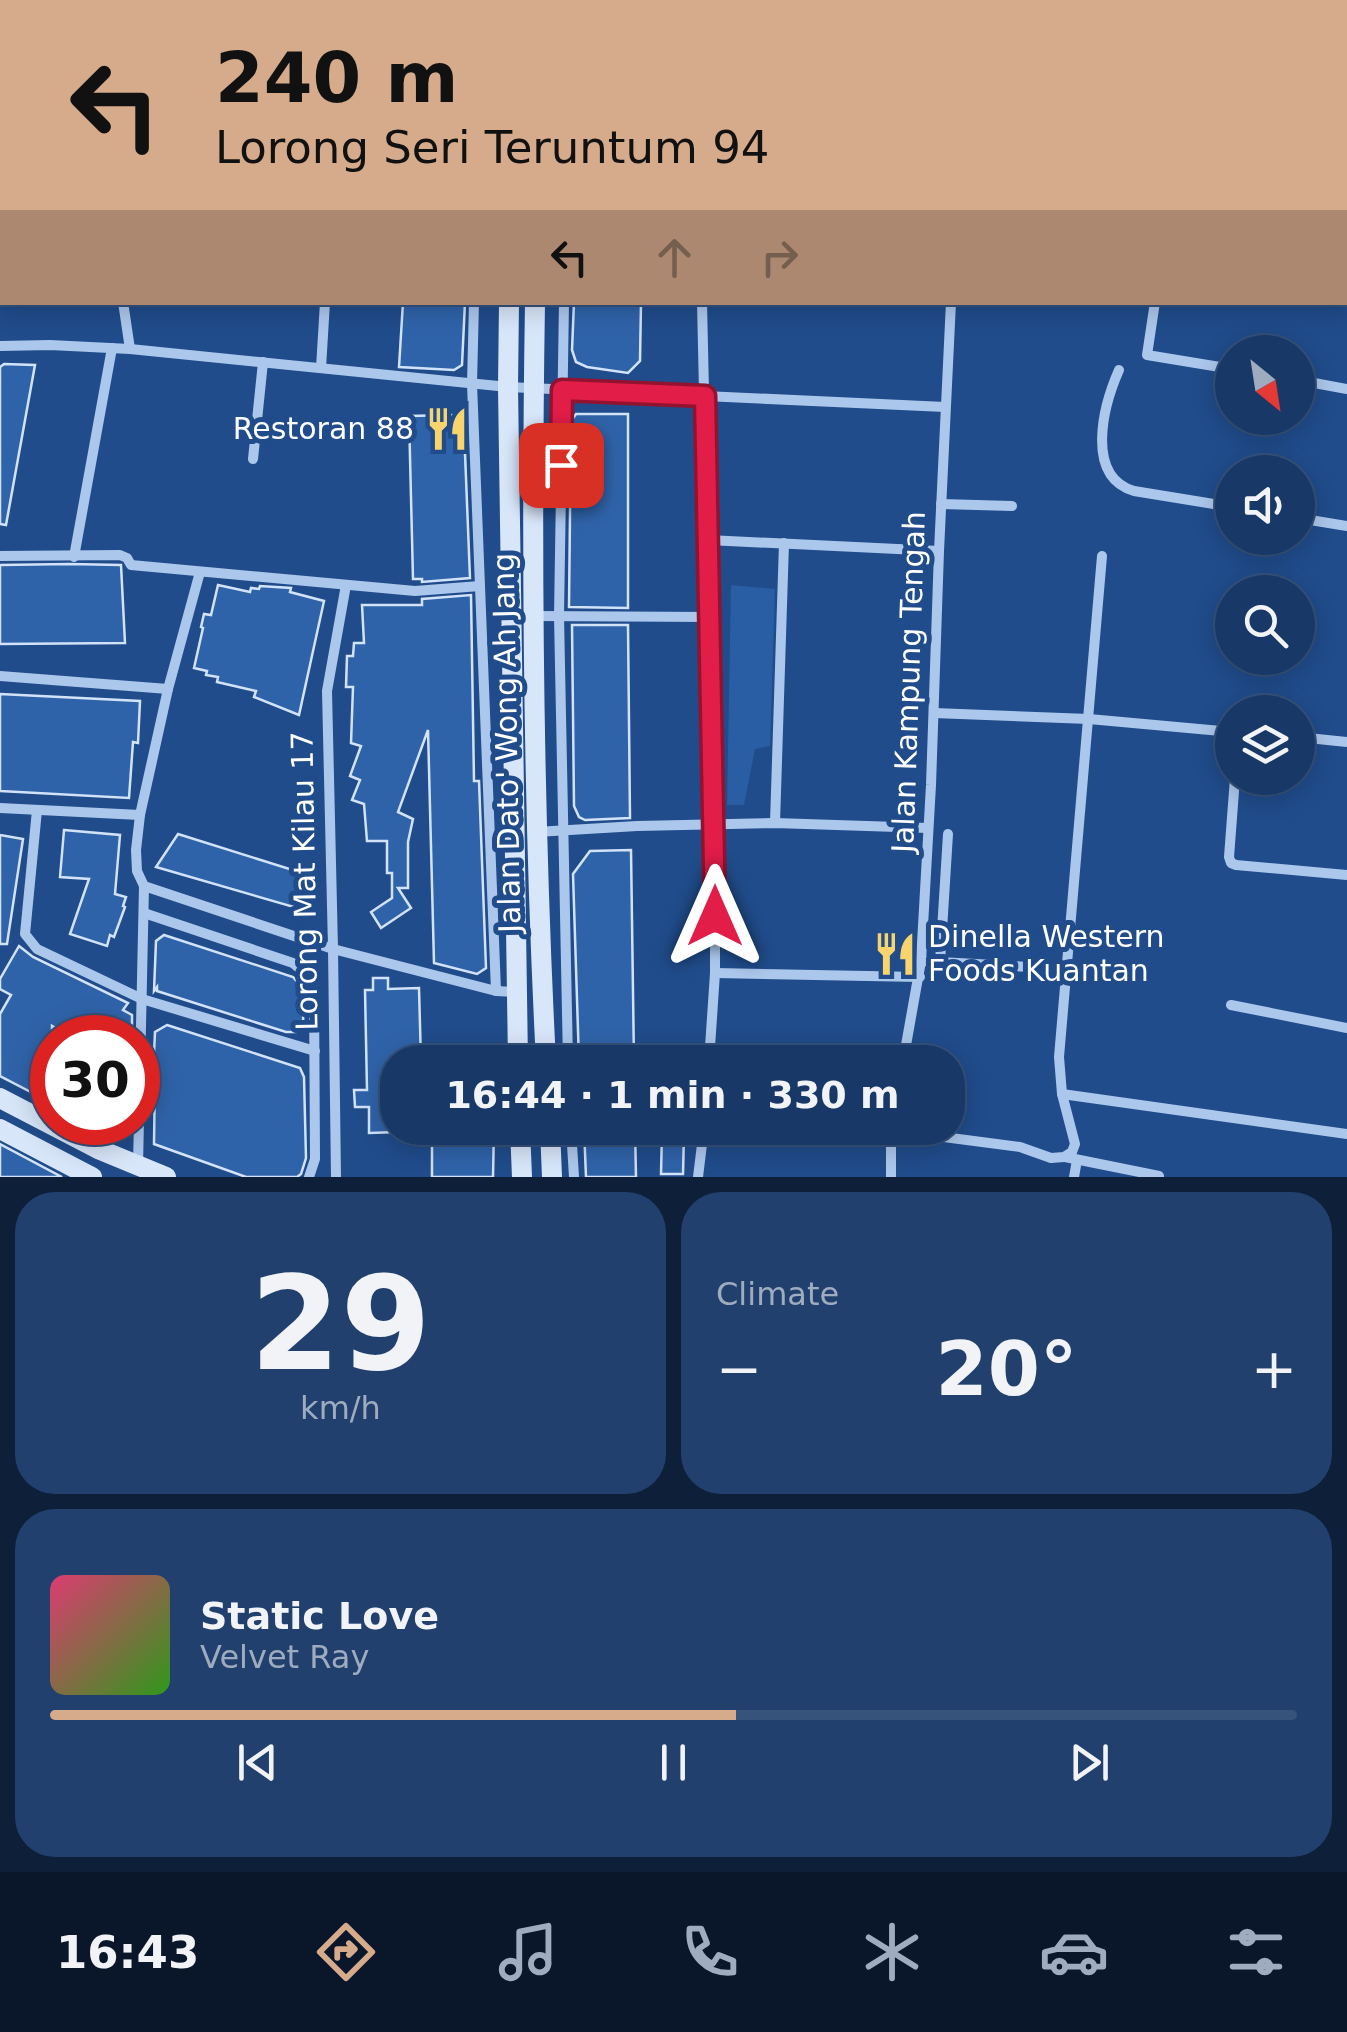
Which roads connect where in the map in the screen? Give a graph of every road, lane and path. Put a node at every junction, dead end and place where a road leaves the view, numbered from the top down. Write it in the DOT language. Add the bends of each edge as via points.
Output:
graph roads {
  1 [pos="123,305"];
  2 [pos="325,305"];
  3 [pos="474,305"];
  4 [pos="509,305"];
  5 [pos="535,305"];
  6 [pos="564,305"];
  7 [pos="702,305"];
  8 [pos="950,305"];
  9 [pos="1155,305"];
  10 [pos="0,346"];
  11 [pos="112,348"];
  12 [pos="130,349"];
  13 [pos="263,362"];
  14 [pos="1215,366"];
  15 [pos="321,368"];
  16 [pos="1119,370"];
  17 [pos="1315,383"];
  18 [pos="472,384"];
  19 [pos="508,387"];
  20 [pos="534,388"];
  21 [pos="1347,389"];
  22 [pos="562,390"];
  23 [pos="705,396"];
  24 [pos="945,407"];
  25 [pos="253,459"];
  26 [pos="941,504"];
  27 [pos="1215,504"];
  28 [pos="1012,506"];
  29 [pos="1315,521"];
  30 [pos="1347,526"];
  31 [pos="708,540"];
  32 [pos="784,543"];
  33 [pos="938,551"];
  34 [pos="0,556"];
  35 [pos="74,556"];
  36 [pos="1102,556"];
  37 [pos="200,572"];
  38 [pos="346,585"];
  39 [pos="480,586"];
  40 [pos="533,616"];
  41 [pos="559,616"];
  42 [pos="711,616"];
  43 [pos="0,676"];
  44 [pos="168,689"];
  45 [pos="934,713"];
  46 [pos="1089,718"];
  47 [pos="1215,730"];
  48 [pos="1315,739"];
  49 [pos="1347,742"];
  50 [pos="1234,795"];
  51 [pos="0,808"];
  52 [pos="37,810"];
  53 [pos="140,816"];
  54 [pos="775,823"];
  55 [pos="714,825"];
  56 [pos="928,828"];
  57 [pos="564,830"];
  58 [pos="536,832"];
  59 [pos="948,834"];
  60 [pos="1347,874"];
  61 [pos="144,886"];
  62 [pos="144,913"];
  63 [pos="333,949"];
  64 [pos="921,961"];
  65 [pos="940,962"];
  66 [pos="1066,969"];
  67 [pos="715,972"];
  68 [pos="920,977"];
  69 [pos="565,984"];
  70 [pos="542,986"];
  71 [pos="506,991"];
  72 [pos="142,999"];
  73 [pos="1231,1005"];
  74 [pos="1347,1028"];
  75 [pos="515,1045"];
  76 [pos="545,1045"];
  77 [pos="567,1045"];
  78 [pos="710,1045"];
  79 [pos="906,1045"];
  80 [pos="315,1051"];
  81 [pos="1062,1094"];
  82 [pos="0,1098"];
  83 [pos="0,1129"];
  84 [pos="1347,1134"];
  85 [pos="965,1139"];
  86 [pos="521,1145"];
  87 [pos="551,1145"];
  88 [pos="572,1145"];
  89 [pos="702,1145"];
  90 [pos="891,1145"];
  91 [pos="1064,1157"];
  92 [pos="1077,1160"];
  93 [pos="138,1167"];
  94 [pos="1159,1176"];
  95 [pos="92,1177"];
  96 [pos="166,1177"];
  97 [pos="309,1177"];
  98 [pos="336,1177"];
  99 [pos="522,1177"];
  100 [pos="552,1177"];
  101 [pos="574,1177"];
  102 [pos="698,1177"];
  103 [pos="891,1177"];
  104 [pos="1074,1177"];
  1 -- 12 [label="street"];
  2 -- 15 [label="street"];
  3 -- 18 [label="street"];
  4 -- 19 [label="main road, Jalan Dato' Wong Ah Jang"];
  5 -- 20 [label="main road, Jalan Dato' Wong Ah Jang"];
  6 -- 22 [label="street"];
  7 -- 23 [label="street"];
  8 -- 24 [label="street, Jalan Kampung Tengah"];
  9 -- 14 [label="street" via="1147,355"];
  10 -- 11 [label="street"];
  11 -- 12 [label="street"];
  11 -- 35 [label="street"];
  12 -- 13 [label="street"];
  13 -- 15 [label="street"];
  13 -- 25 [label="street"];
  15 -- 18 [label="street"];
  16 -- 27 [label="street" via="1102,425 1102,452 1113,480 1121,488"];
  17 -- 21 [label="street"];
  18 -- 19 [label="street"];
  18 -- 39 [label="street"];
  19 -- 20 [label="street"];
  19 -- 71 [label="main road, Jalan Dato' Wong Ah Jang"];
  20 -- 22 [label="street"];
  20 -- 40 [label="main road, Jalan Dato' Wong Ah Jang"];
  22 -- 23 [label="street"];
  22 -- 41 [label="street"];
  23 -- 24 [label="street"];
  23 -- 31 [label="street"];
  24 -- 26 [label="street, Jalan Kampung Tengah"];
  26 -- 28 [label="street"];
  26 -- 33 [label="street, Jalan Kampung Tengah"];
  29 -- 30 [label="street"];
  31 -- 32 [label="street"];
  31 -- 42 [label="street"];
  32 -- 33 [label="street"];
  32 -- 54 [label="street"];
  33 -- 45 [label="street, Jalan Kampung Tengah"];
  34 -- 35 [label="street"];
  35 -- 37 [label="street" via="120,555 131,565"];
  36 -- 46 [label="street"];
  37 -- 38 [label="street"];
  37 -- 44 [label="street"];
  38 -- 39 [label="street" via="416,591"];
  38 -- 63 [label="street, Lorong Mat Kilau 17" via="327,691"];
  39 -- 71 [label="street"];
  40 -- 41 [label="street"];
  40 -- 58 [label="main road, Jalan Dato' Wong Ah Jang"];
  41 -- 42 [label="street"];
  41 -- 57 [label="street"];
  42 -- 55 [label="street"];
  43 -- 44 [label="street"];
  44 -- 53 [label="street"];
  45 -- 46 [label="street"];
  45 -- 56 [label="street, Jalan Kampung Tengah"];
  46 -- 47 [label="street"];
  46 -- 66 [label="street"];
  48 -- 49 [label="street"];
  50 -- 60 [label="street" via="1231,863"];
  51 -- 52 [label="street"];
  52 -- 53 [label="street"];
  52 -- 72 [label="street" via="25,934 37,949"];
  53 -- 61 [label="street" via="136,850"];
  54 -- 55 [label="street"];
  54 -- 56 [label="street"];
  55 -- 57 [label="street"];
  55 -- 67 [label="street"];
  56 -- 64 [label="street, Jalan Kampung Tengah"];
  57 -- 58 [label="street"];
  57 -- 69 [label="street"];
  58 -- 70 [label="main road, Jalan Dato' Wong Ah Jang"];
  59 -- 65 [label="street"];
  61 -- 62 [label="street"];
  61 -- 63 [label="street"];
  62 -- 72 [label="street"];
  62 -- 80 [label="street" via="293,963 314,990"];
  63 -- 71 [label="street"];
  63 -- 98 [label="street, Lorong Mat Kilau 17"];
  64 -- 65 [label="street"];
  64 -- 68 [label="street, Jalan Kampung Tengah"];
  65 -- 66 [label="street"];
  66 -- 81 [label="street"];
  67 -- 68 [label="street"];
  67 -- 78 [label="street"];
  68 -- 79 [label="street, Jalan Kampung Tengah"];
  69 -- 70 [label="street"];
  69 -- 77 [label="street"];
  70 -- 76 [label="main road, Jalan Dato' Wong Ah Jang"];
  71 -- 75 [label="main road, Jalan Dato' Wong Ah Jang"];
  72 -- 80 [label="street"];
  72 -- 93 [label="street"];
  73 -- 74 [label="street"];
  80 -- 97 [label="street"];
  81 -- 84 [label="street"];
  81 -- 91 [label="street" via="1075,1144"];
  82 -- 93 [label="main road"];
  83 -- 95 [label="main road"];
  85 -- 91 [label="street"];
  86 -- 99 [label="main road"];
  87 -- 100 [label="main road"];
  88 -- 101 [label="street"];
  89 -- 102 [label="street"];
  90 -- 103 [label="street"];
  91 -- 92 [label="street"];
  92 -- 94 [label="street"];
  92 -- 104 [label="street"];
  93 -- 96 [label="main road"];
}
